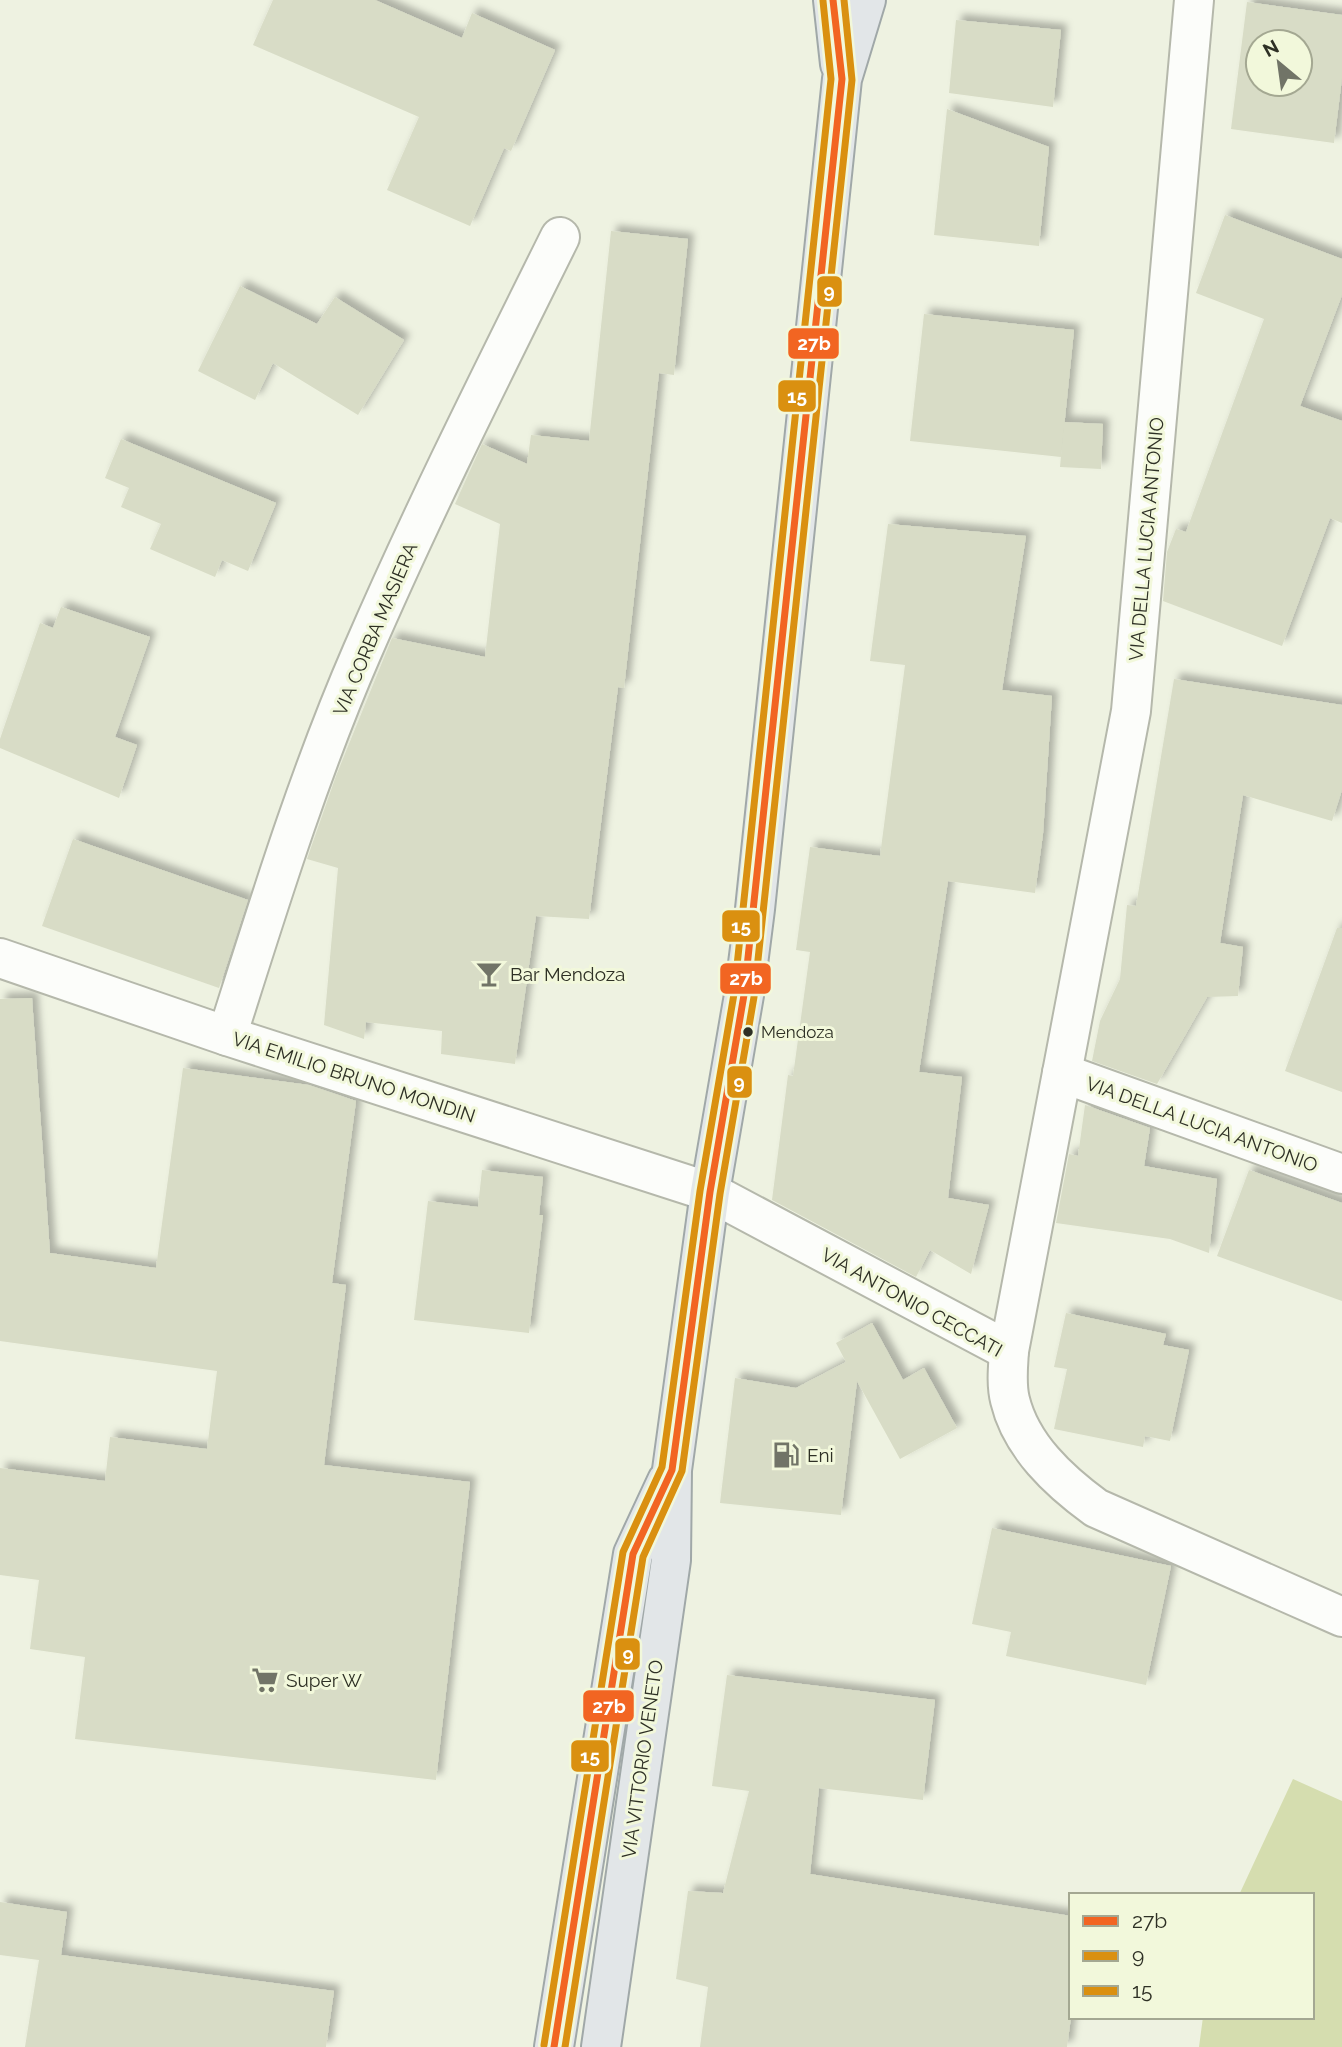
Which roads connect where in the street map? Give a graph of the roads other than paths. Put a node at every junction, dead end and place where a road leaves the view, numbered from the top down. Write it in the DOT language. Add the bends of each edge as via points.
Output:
graph roads {
  1 [pos="833,0"];
  2 [pos="866,0"];
  3 [pos="1194,0"];
  4 [pos="842,79"];
  5 [pos="560,237"];
  6 [pos="0,958"];
  7 [pos="227,1036"];
  8 [pos="1062,1073"];
  9 [pos="1342,1174"];
  10 [pos="710,1192"];
  11 [pos="1009,1351"];
  12 [pos="672,1470"];
  13 [pos="1342,1617"];
  14 [pos="554,2047"];
  15 [pos="601,2047"];
  1 -- 4 [label="main road, VIA VITTORIO VENETO"];
  2 -- 4 [label="main road, VIA VITTORIO VENETO"];
  3 -- 8 [label="street, VIA DELLA LUCIA ANTONIO" via="1131,711"];
  4 -- 10 [label="main road, VIA VITTORIO VENETO" via="753,923"];
  5 -- 7 [label="street, VIA CORBA MASIERA" via="361,653 288,843"];
  6 -- 7 [label="street, VIA EMILIO BRUNO MONDIN"];
  7 -- 10 [label="street, VIA EMILIO BRUNO MONDIN"];
  8 -- 9 [label="street, VIA DELLA LUCIA ANTONIO"];
  8 -- 11 [label="street, VIA DELLA LUCIA ANTONIO"];
  10 -- 11 [label="street, VIA ANTONIO CECCATI"];
  10 -- 12 [label="main road, VIA VITTORIO VENETO"];
  11 -- 13 [label="street, VIA ANTONIO CECCATI" via="1009,1399 1017,1420 1047,1466 1070,1489 1096,1508"];
  12 -- 14 [label="main road, VIA VITTORIO VENETO" via="634,1553"];
  12 -- 15 [label="main road, VIA VITTORIO VENETO" via="671,1560"];
}
